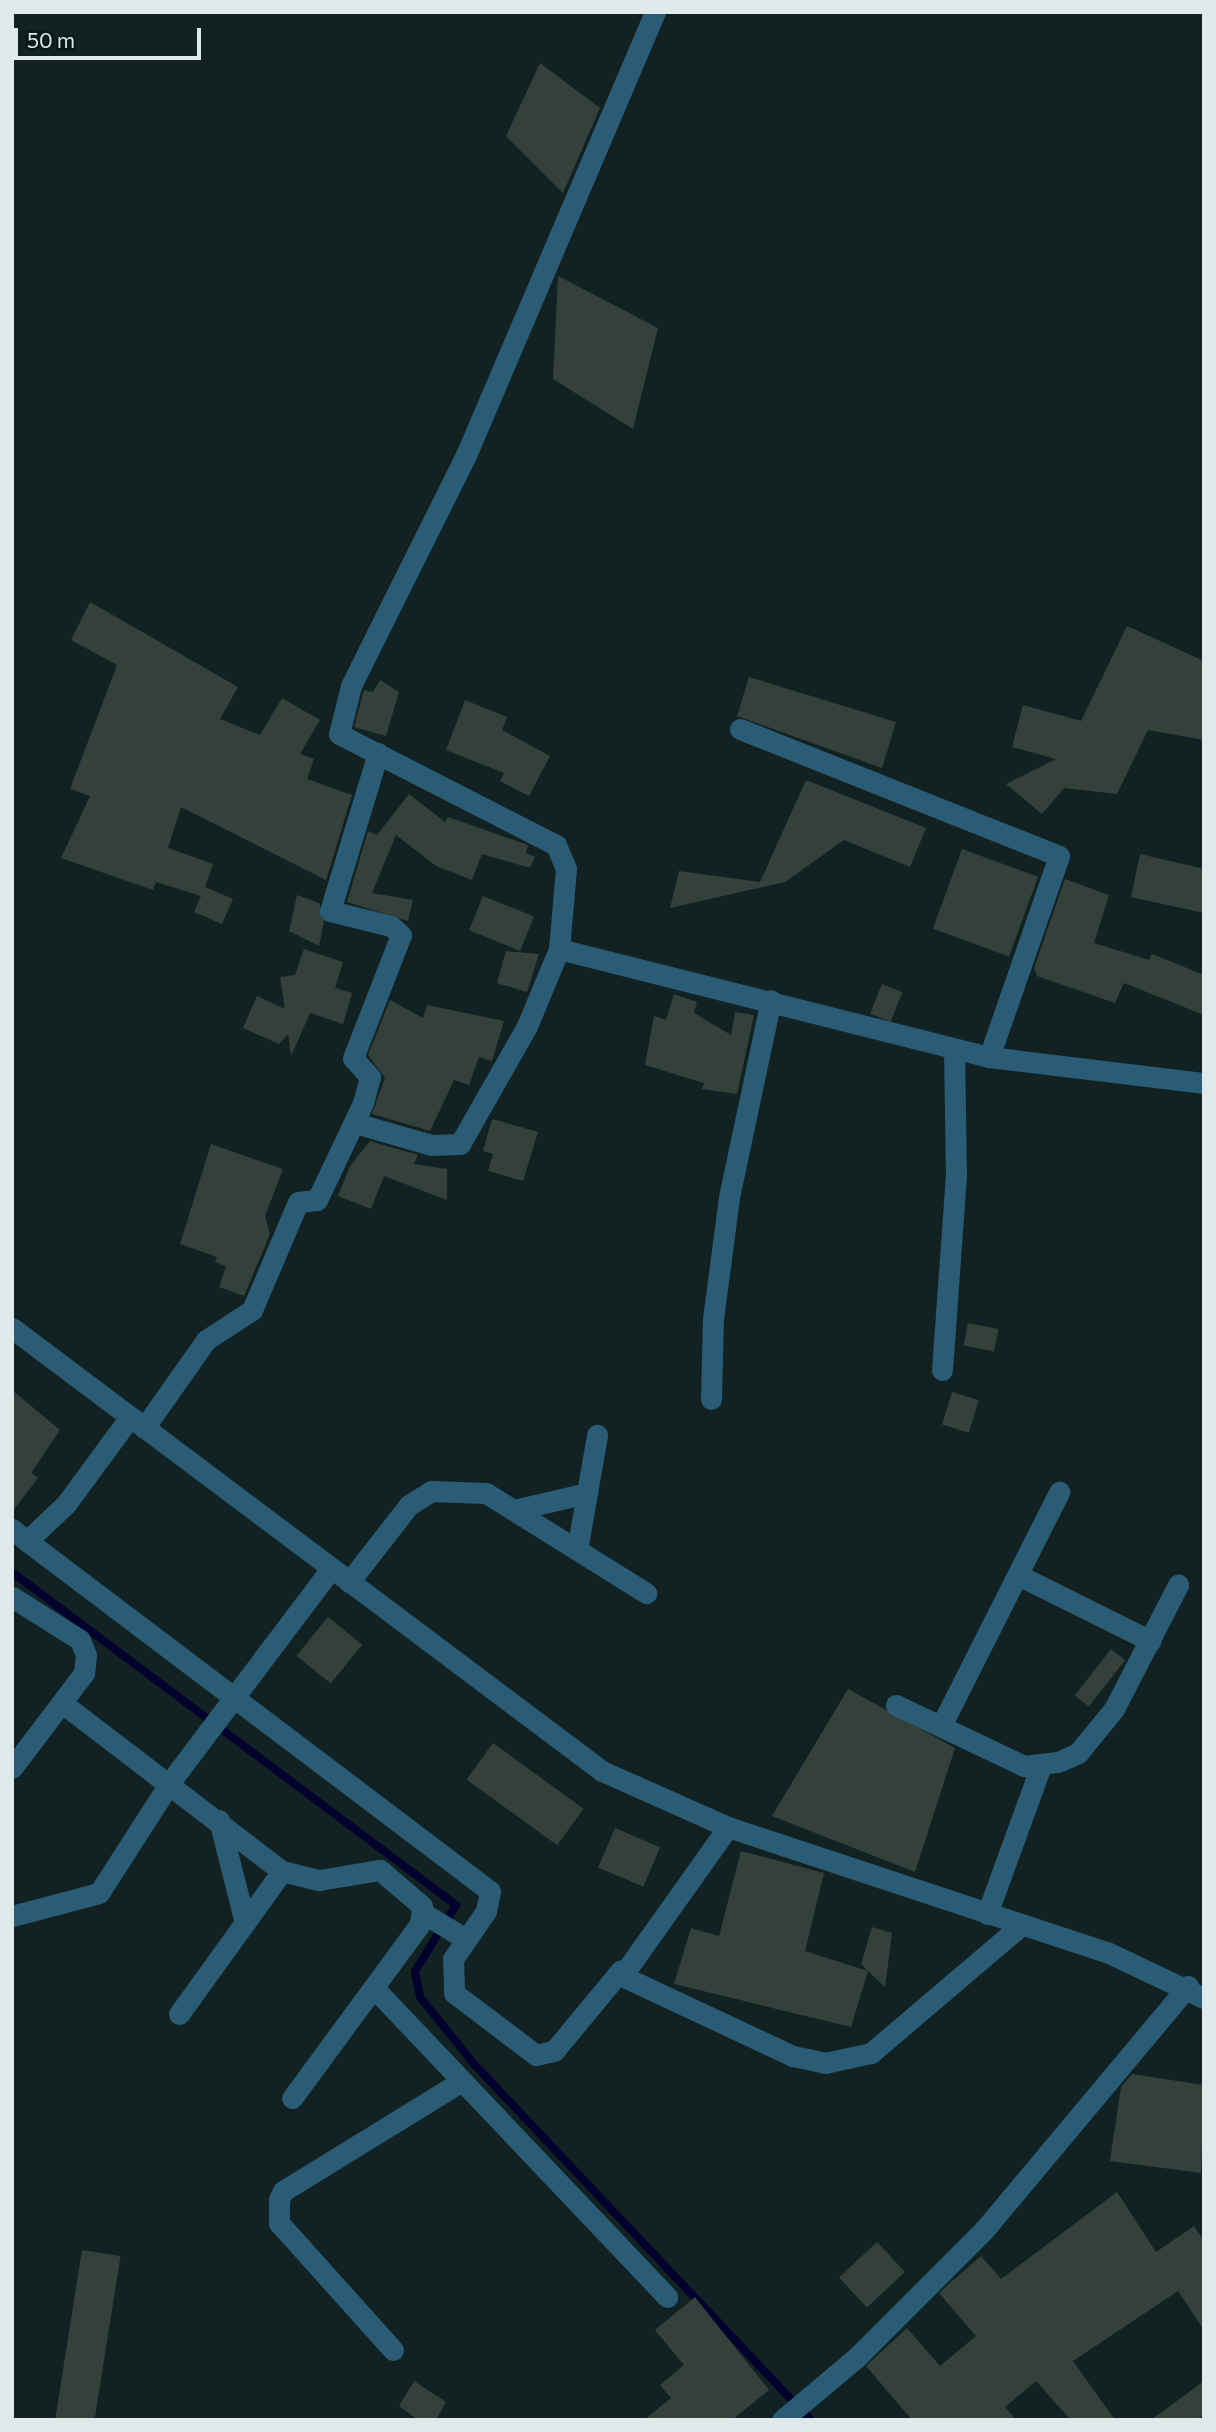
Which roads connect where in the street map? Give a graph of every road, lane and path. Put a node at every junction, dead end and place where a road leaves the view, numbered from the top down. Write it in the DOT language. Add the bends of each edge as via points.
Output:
graph roads {
  1 [pos="655,12"];
  2 [pos="740,729"];
  3 [pos="378,753"];
  4 [pos="559,949"];
  5 [pos="771,1000"];
  6 [pos="954,1049"];
  7 [pos="989,1057"];
  8 [pos="1204,1083"];
  9 [pos="355,1123"];
  10 [pos="12,1328"];
  11 [pos="942,1370"];
  12 [pos="711,1399"];
  13 [pos="137,1422"];
  14 [pos="597,1435"];
  15 [pos="1059,1492"];
  16 [pos="587,1493"];
  17 [pos="514,1510"];
  18 [pos="20,1535"];
  19 [pos="577,1550"];
  20 [pos="331,1569"];
  21 [pos="1018,1575"];
  22 [pos="349,1582"];
  23 [pos="1178,1585"];
  24 [pos="646,1593"];
  25 [pos="12,1597"];
  26 [pos="1152,1641"];
  27 [pos="230,1702"];
  28 [pos="62,1703"];
  29 [pos="896,1704"];
  30 [pos="943,1722"];
  31 [pos="12,1768"];
  32 [pos="1040,1768"];
  33 [pos="172,1781"];
  34 [pos="219,1821"];
  35 [pos="728,1826"];
  36 [pos="282,1871"];
  37 [pos="987,1914"];
  38 [pos="12,1916"];
  39 [pos="429,1916"];
  40 [pos="245,1923"];
  41 [pos="1020,1926"];
  42 [pos="462,1937"];
  43 [pos="621,1970"];
  44 [pos="373,1988"];
  45 [pos="1196,1992"];
  46 [pos="179,2014"];
  47 [pos="462,2081"];
  48 [pos="292,2098"];
  49 [pos="667,2297"];
  50 [pos="393,2350"];
  51 [pos="782,2420"];
  1 -- 3 [label="street" via="466,455 351,686 339,734"];
  2 -- 7 [label="street" via="1059,856"];
  3 -- 4 [label="street" via="555,845 566,869"];
  3 -- 9 [label="street" via="330,911 391,926 401,935 353,1058 370,1077"];
  4 -- 5 [label="street"];
  4 -- 9 [label="street" via="527,1026 460,1144 431,1145"];
  5 -- 6 [label="street"];
  5 -- 12 [label="street" via="729,1197 713,1319"];
  6 -- 7 [label="street"];
  6 -- 11 [label="street" via="956,1176"];
  7 -- 8 [label="street"];
  9 -- 13 [label="street" via="317,1200 298,1202 252,1310 206,1340"];
  10 -- 13 [label="street"];
  13 -- 18 [label="street" via="66,1504"];
  13 -- 20 [label="street"];
  14 -- 16 [label="street"];
  15 -- 21 [label="street"];
  16 -- 17 [label="street"];
  16 -- 19 [label="street"];
  17 -- 19 [label="street"];
  17 -- 22 [label="street" via="486,1493 420,1495"];
  18 -- 27 [label="street"];
  19 -- 24 [label="street"];
  20 -- 22 [label="street"];
  20 -- 27 [label="street"];
  21 -- 26 [label="street"];
  21 -- 30 [label="street"];
  22 -- 35 [label="street" via="602,1771"];
  23 -- 26 [label="street"];
  25 -- 28 [label="street" via="80,1640 84,1673"];
  26 -- 32 [label="street" via="1114,1709 1078,1753"];
  27 -- 33 [label="street"];
  27 -- 42 [label="street" via="490,1891"];
  28 -- 31 [label="street"];
  28 -- 33 [label="street"];
  29 -- 30 [label="street"];
  30 -- 32 [label="street" via="1010,1760"];
  32 -- 37 [label="street"];
  33 -- 34 [label="street"];
  33 -- 38 [label="street" via="99,1893"];
  34 -- 36 [label="street"];
  34 -- 40 [label="street"];
  35 -- 37 [label="street"];
  35 -- 43 [label="street"];
  36 -- 39 [label="street" via="319,1880 380,1870"];
  36 -- 40 [label="street"];
  37 -- 41 [label="street"];
  39 -- 42 [label="street"];
  39 -- 44 [label="street"];
  40 -- 46 [label="street"];
  41 -- 43 [label="street" via="871,2053 847,2061 793,2056 625,1982"];
  41 -- 45 [label="street"];
  42 -- 43 [label="street" via="453,1959 454,1993 536,2055 554,2050"];
  44 -- 47 [label="street"];
  44 -- 48 [label="street"];
  45 -- 51 [label="street" via="984,2230"];
  47 -- 49 [label="street"];
  47 -- 50 [label="street" via="282,2191 279,2199 279,2223"];
}
